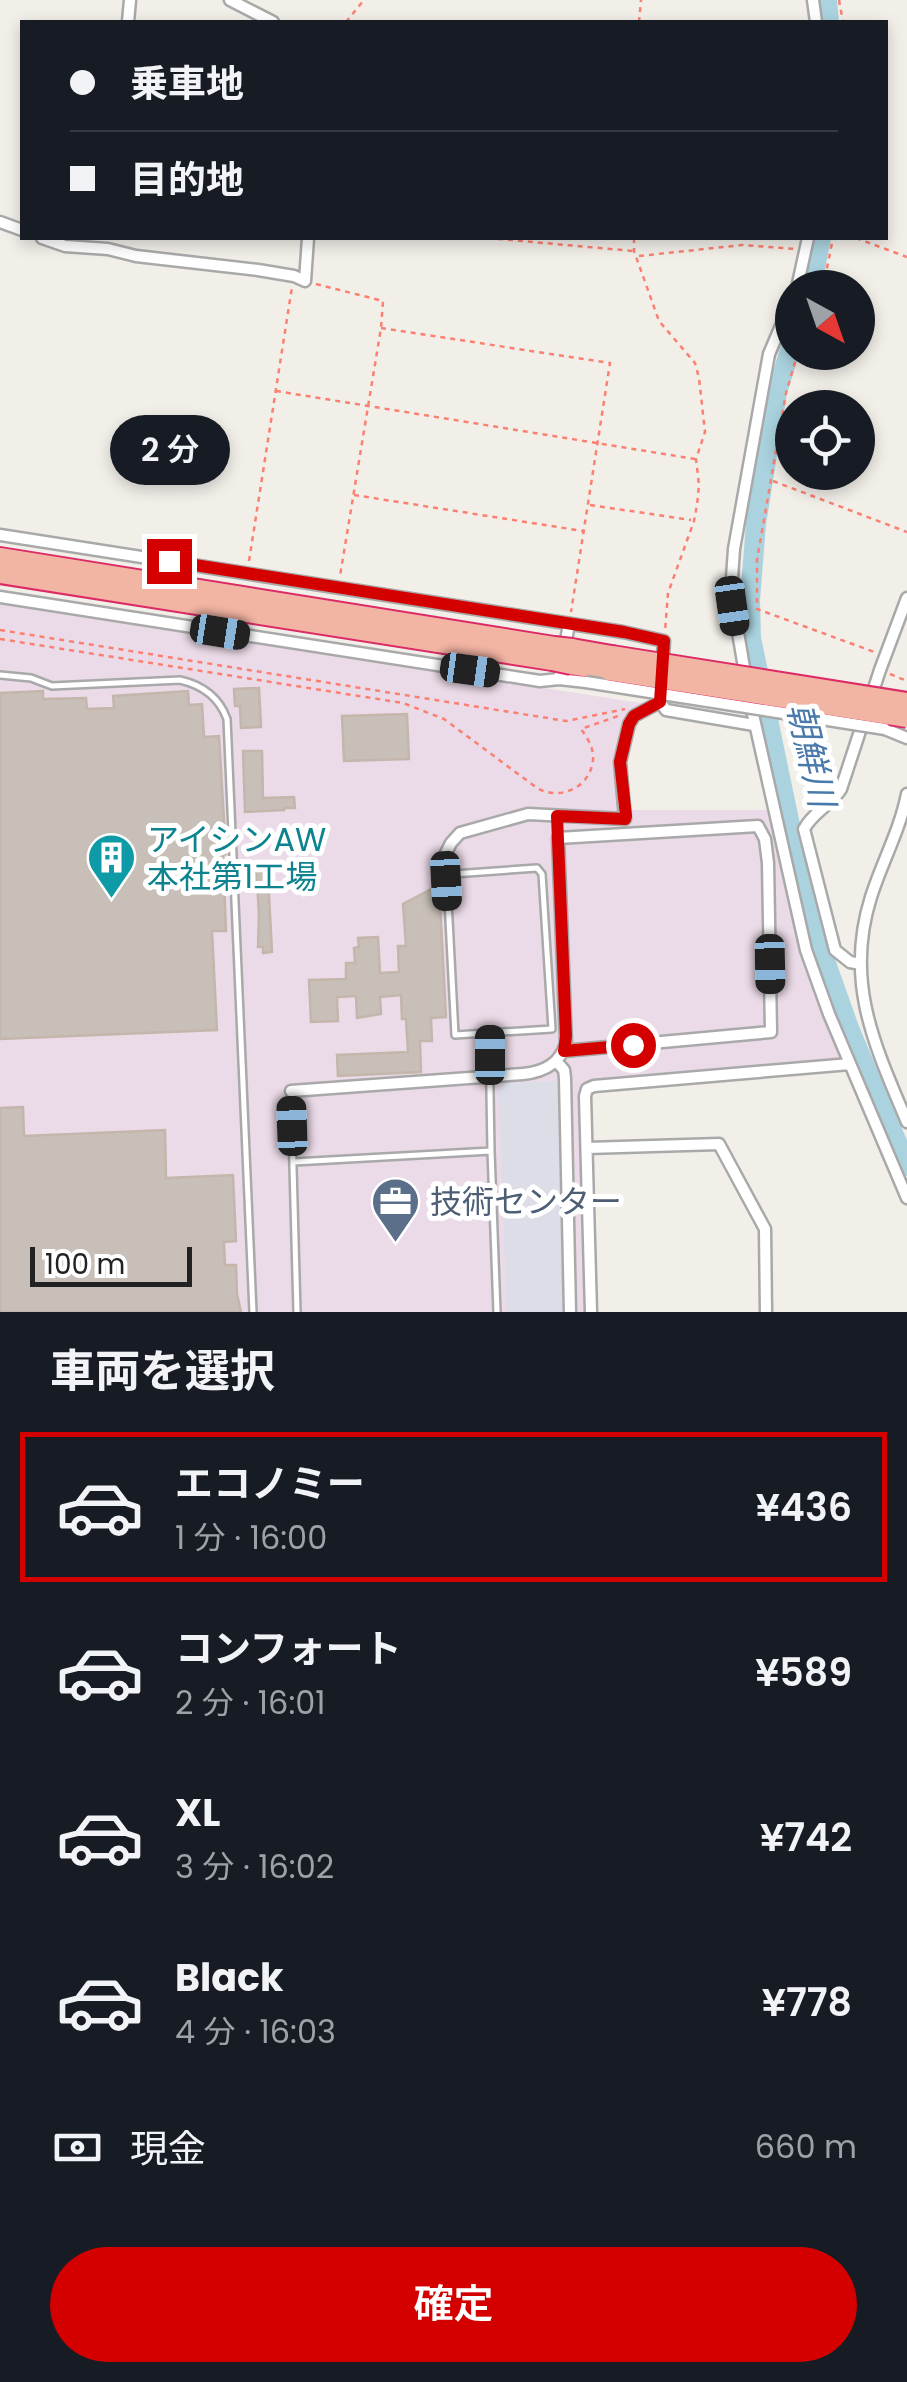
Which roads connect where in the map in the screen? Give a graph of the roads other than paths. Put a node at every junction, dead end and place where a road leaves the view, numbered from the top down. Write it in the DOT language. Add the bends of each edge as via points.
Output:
graph roads {
  1 [pos="230,0"];
  2 [pos="269,20"];
  3 [pos="48,240"];
  4 [pos="308,240"];
  5 [pos="808,240"];
  6 [pos="109,244"];
  7 [pos="801,270"];
  8 [pos="775,340"];
  9 [pos="6,545"];
  10 [pos="338,587"];
  11 [pos="2,589"];
  12 [pos="907,598"];
  13 [pos="336,604"];
  14 [pos="569,624"];
  15 [pos="562,660"];
  16 [pos="610,663"];
  17 [pos="0,676"];
  18 [pos="660,702"];
  19 [pos="907,702"];
  20 [pos="907,718"];
  21 [pos="754,725"];
  22 [pos="907,738"];
  23 [pos="907,794"];
  24 [pos="557,816"];
  25 [pos="558,838"];
  26 [pos="446,881"];
  27 [pos="861,964"];
  28 [pos="490,1034"];
  29 [pos="564,1051"];
  30 [pos="556,1062"];
  31 [pos="850,1064"];
  32 [pos="490,1076"];
  33 [pos="291,1091"];
  34 [pos="907,1122"];
  35 [pos="586,1148"];
  36 [pos="491,1151"];
  37 [pos="294,1162"];
  38 [pos="907,1198"];
  39 [pos="253,1312"];
  40 [pos="297,1312"];
  41 [pos="497,1312"];
  42 [pos="570,1312"];
  43 [pos="590,1312"];
  44 [pos="766,1312"];
  1 -- 2 [label="street"];
  3 -- 6 [label="street"];
  4 -- 6 [label="street" via="299,278 136,256"];
  5 -- 7 [label="street"];
  8 -- 21 [label="street" via="731,592"];
  9 -- 10 [label="street"];
  9 -- 15 [label="highway"];
  10 -- 13 [label="street"];
  10 -- 14 [label="street"];
  11 -- 15 [label="highway"];
  11 -- 15 [label="street" via="540,681"];
  12 -- 27 [label="street" via="841,789 804,829 835,950"];
  14 -- 15 [label="street"];
  14 -- 18 [label="street" via="664,641"];
  15 -- 16 [label="highway"];
  15 -- 22 [label="street, bridge" via="586,682 885,729"];
  16 -- 19 [label="highway, bridge"];
  16 -- 20 [label="highway, bridge"];
  17 -- 39 [label="lane" via="52,686 180,680 200,686 223,709"];
  18 -- 21 [label="street" via="666,710"];
  18 -- 24 [label="street" via="629,724 620,762 625,819"];
  21 -- 31 [label="street" via="806,950"];
  23 -- 27 [label="street" via="868,909"];
  24 -- 25 [label="lane"];
  24 -- 26 [label="street" via="528,814 460,833 444,857"];
  25 -- 29 [label="street"];
  25 -- 29 [label="street" via="758,826 768,864 771,1032"];
  26 -- 28 [label="lane" via="454,1035"];
  26 -- 28 [label="lane" via="453,874 537,868 542,874 552,1029"];
  27 -- 34 [label="street" via="872,1040"];
  28 -- 32 [label="lane"];
  29 -- 30 [label="street"];
  30 -- 32 [label="street" via="536,1073"];
  30 -- 42 [label="street" via="565,1078"];
  31 -- 35 [label="street" via="594,1086 585,1096"];
  31 -- 38 [label="street"];
  32 -- 33 [label="street"];
  32 -- 36 [label="lane"];
  33 -- 37 [label="lane"];
  35 -- 43 [label="street"];
  35 -- 44 [label="street" via="719,1144 764,1229"];
  36 -- 37 [label="lane"];
  36 -- 41 [label="lane"];
  37 -- 40 [label="lane"];
}
